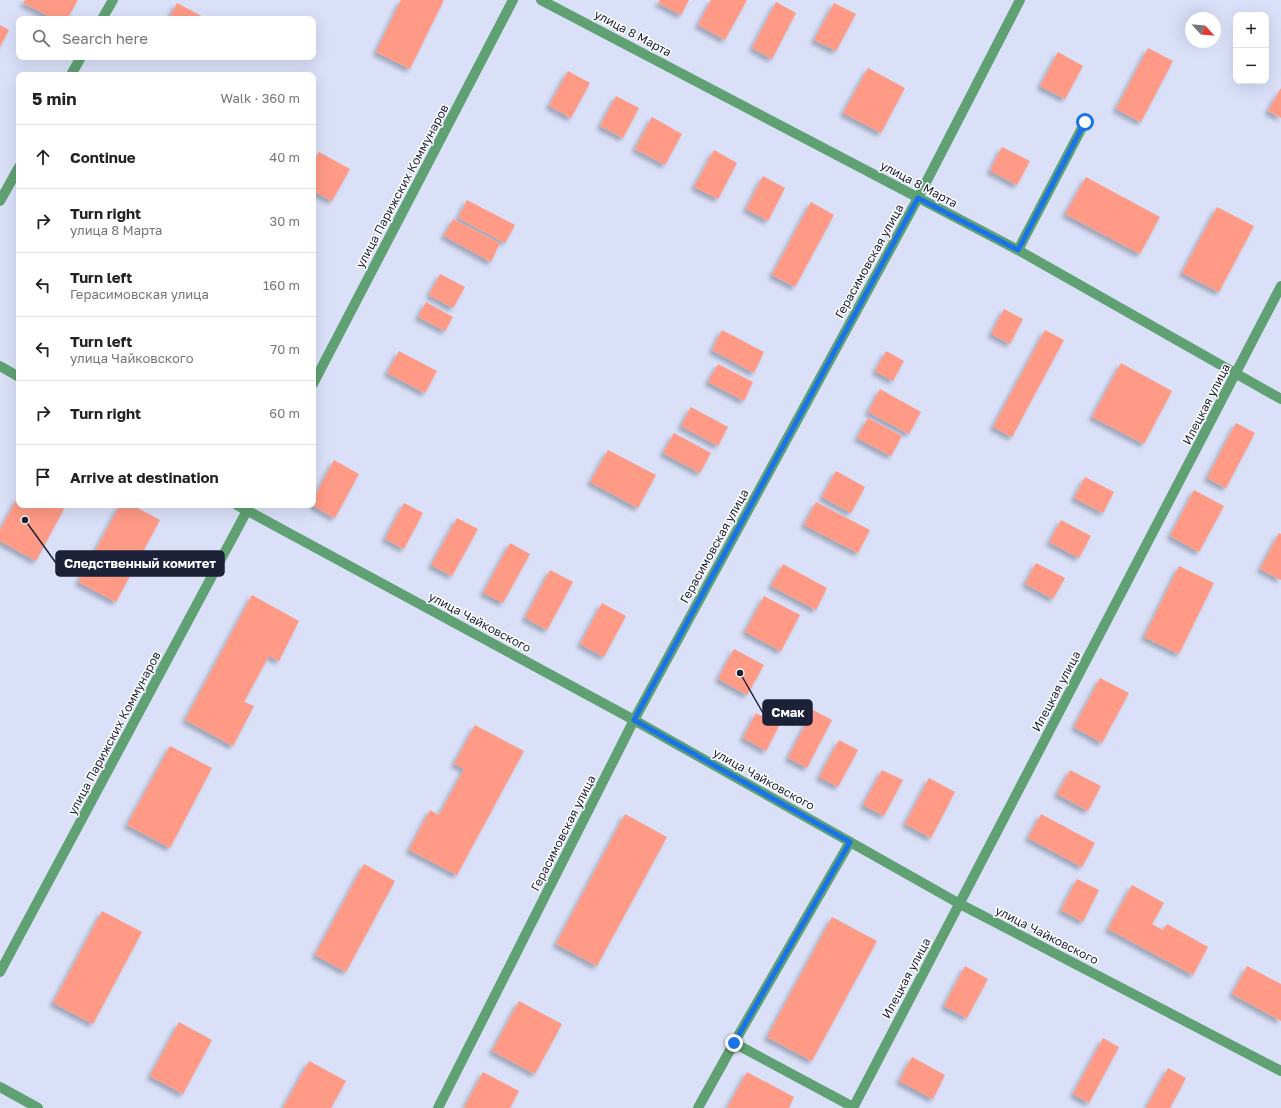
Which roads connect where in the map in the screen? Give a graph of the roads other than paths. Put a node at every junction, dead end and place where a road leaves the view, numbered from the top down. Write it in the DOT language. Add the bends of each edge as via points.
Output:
graph roads {
  1 [pos="113,0"];
  2 [pos="513,0"];
  3 [pos="541,0"];
  4 [pos="1020,0"];
  5 [pos="104,16"];
  6 [pos="79,60"];
  7 [pos="73,72"];
  8 [pos="1085,122"];
  9 [pos="16,172"];
  10 [pos="918,198"];
  11 [pos="0,200"];
  12 [pos="1018,250"];
  13 [pos="1281,286"];
  14 [pos="0,366"];
  15 [pos="1236,374"];
  16 [pos="16,375"];
  17 [pos="316,378"];
  18 [pos="1281,399"];
  19 [pos="249,508"];
  20 [pos="634,720"];
  21 [pos="850,842"];
  22 [pos="960,904"];
  23 [pos="0,972"];
  24 [pos="734,1043"];
  25 [pos="1281,1071"];
  26 [pos="0,1086"];
  27 [pos="38,1108"];
  28 [pos="438,1108"];
  29 [pos="698,1108"];
  30 [pos="853,1108"];
  1 -- 5 [label="street"];
  2 -- 17 [label="street, улица Парижских Коммунаров"];
  3 -- 10 [label="street, улица 8 Марта"];
  4 -- 10 [label="street, Герасимовская улица"];
  6 -- 7 [label="street"];
  8 -- 12 [label="street"];
  9 -- 11 [label="street"];
  10 -- 12 [label="street, улица 8 Марта"];
  10 -- 20 [label="street, Герасимовская улица"];
  12 -- 15 [label="street, улица 8 Марта"];
  13 -- 15 [label="street, Илецкая улица"];
  14 -- 16 [label="street"];
  15 -- 18 [label="street, улица 8 Марта"];
  15 -- 22 [label="street, Илецкая улица"];
  19 -- 20 [label="street, улица Чайковского"];
  19 -- 23 [label="street, улица Парижских Коммунаров"];
  20 -- 21 [label="street, улица Чайковского"];
  20 -- 28 [label="street, Герасимовская улица"];
  21 -- 22 [label="street, улица Чайковского"];
  21 -- 24 [label="street"];
  22 -- 25 [label="street, улица Чайковского"];
  22 -- 30 [label="street, Илецкая улица"];
  24 -- 29 [label="street"];
  24 -- 30 [label="street"];
  26 -- 27 [label="street"];
}
